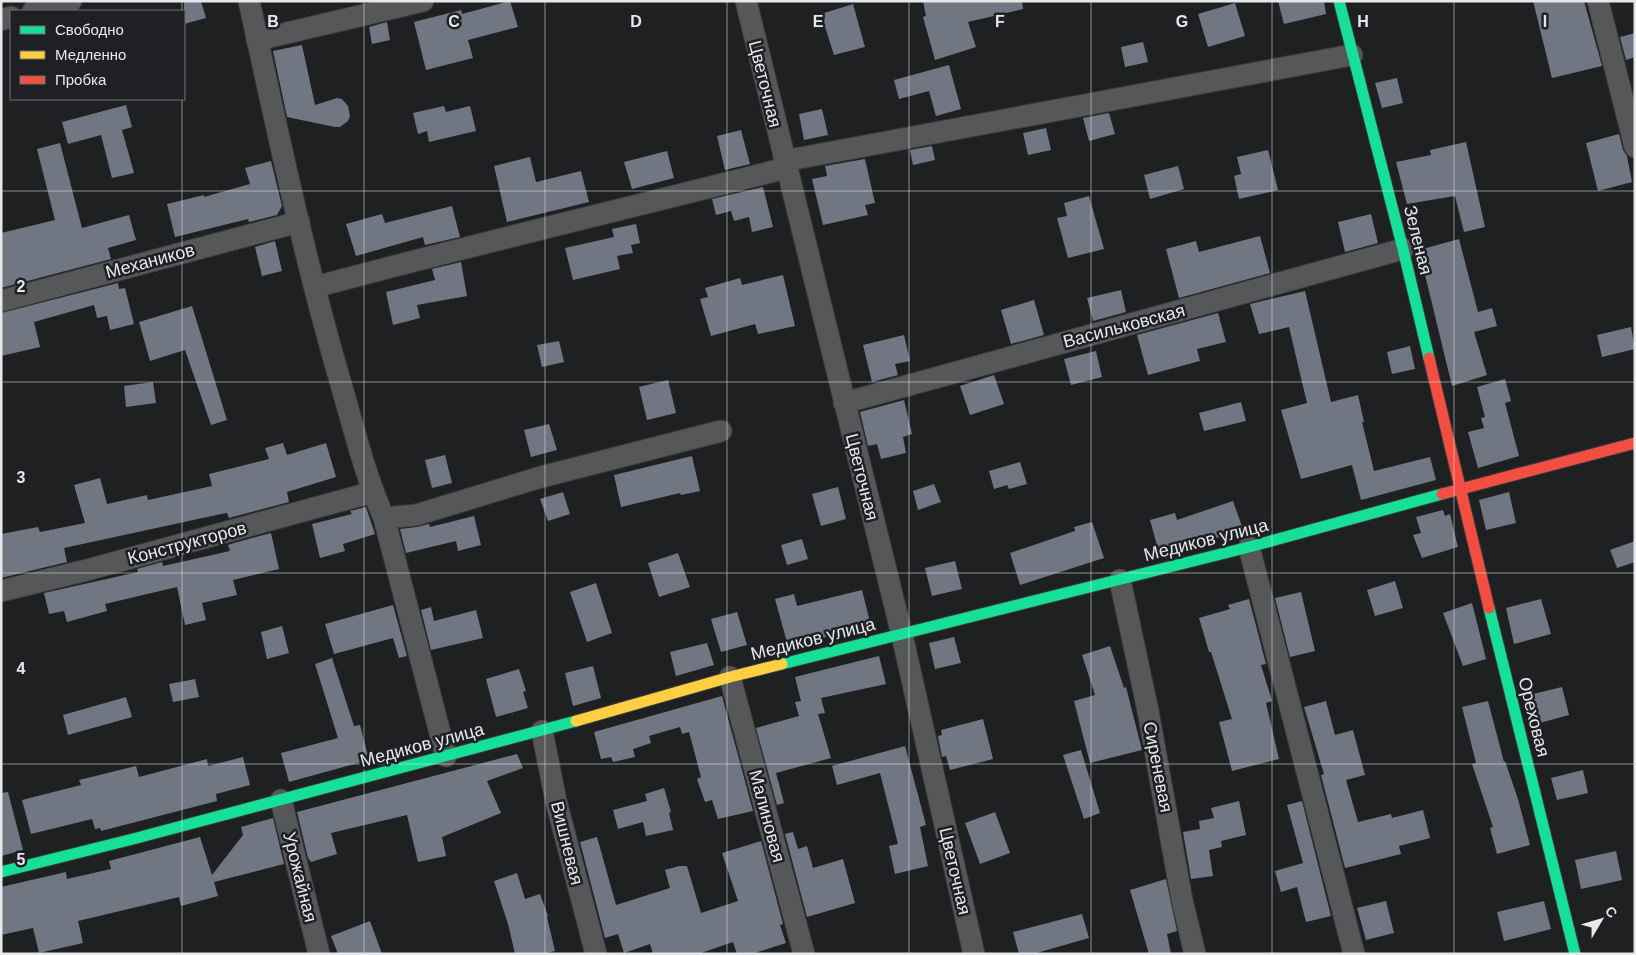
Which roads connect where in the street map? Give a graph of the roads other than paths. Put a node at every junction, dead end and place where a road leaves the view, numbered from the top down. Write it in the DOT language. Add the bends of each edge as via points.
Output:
graph roads {
  1 [pos="71,1"];
  2 [pos="249,1"];
  3 [pos="423,1"];
  4 [pos="746,1"];
  5 [pos="1339,1"];
  6 [pos="1598,1"];
  7 [pos="37,10"];
  8 [pos="257,40"];
  9 [pos="1352,55"];
  10 [pos="1635,147"];
  11 [pos="785,164"];
  12 [pos="299,222"];
  13 [pos="1403,249"];
  14 [pos="315,286"];
  15 [pos="1,301"];
  16 [pos="844,403"];
  17 [pos="721,431"];
  18 [pos="1635,443"];
  19 [pos="1460,488"];
  20 [pos="373,492"];
  21 [pos="384,518"];
  22 [pos="1249,547"];
  23 [pos="1120,580"];
  24 [pos="1,591"];
  25 [pos="902,635"];
  26 [pos="730,678"];
  27 [pos="542,731"];
  28 [pos="446,756"];
  29 [pos="281,800"];
  30 [pos="1,872"];
  31 [pos="319,954"];
  32 [pos="596,954"];
  33 [pos="804,954"];
  34 [pos="974,954"];
  35 [pos="1195,954"];
  36 [pos="1354,954"];
  37 [pos="1575,954"];
  1 -- 7 [label="street"];
  2 -- 8 [label="street"];
  3 -- 8 [label="street"];
  4 -- 11 [label="street, Цветочная"];
  5 -- 9 [label="street, Зеленая"];
  6 -- 10 [label="street"];
  8 -- 12 [label="street"];
  9 -- 11 [label="street"];
  9 -- 13 [label="street, Зеленая"];
  11 -- 14 [label="street"];
  11 -- 16 [label="street, Цветочная"];
  12 -- 14 [label="street"];
  12 -- 15 [label="street, Механиков"];
  13 -- 16 [label="street, Васильковская"];
  13 -- 19 [label="street, Зеленая"];
  14 -- 20 [label="street"];
  16 -- 25 [label="street, Цветочная"];
  17 -- 21 [label="street" via="541,477 416,515"];
  18 -- 19 [label="street, Медиков улица"];
  19 -- 22 [label="street, Медиков улица"];
  19 -- 37 [label="street, Ореховая"];
  20 -- 21 [label="street"];
  20 -- 24 [label="street, Конструкторов"];
  21 -- 28 [label="street"];
  22 -- 23 [label="street, Медиков улица"];
  22 -- 36 [label="street"];
  23 -- 25 [label="street, Медиков улица"];
  23 -- 35 [label="street, Сиреневая"];
  25 -- 26 [label="street, Медиков улица"];
  25 -- 34 [label="street, Цветочная"];
  26 -- 27 [label="street, Медиков улица"];
  26 -- 33 [label="street, Малиновая"];
  27 -- 28 [label="street, Медиков улица"];
  27 -- 32 [label="street, Вишневая" via="556,801"];
  28 -- 29 [label="street, Медиков улица"];
  29 -- 30 [label="street, Медиков улица"];
  29 -- 31 [label="street, Урожайная"];
}
